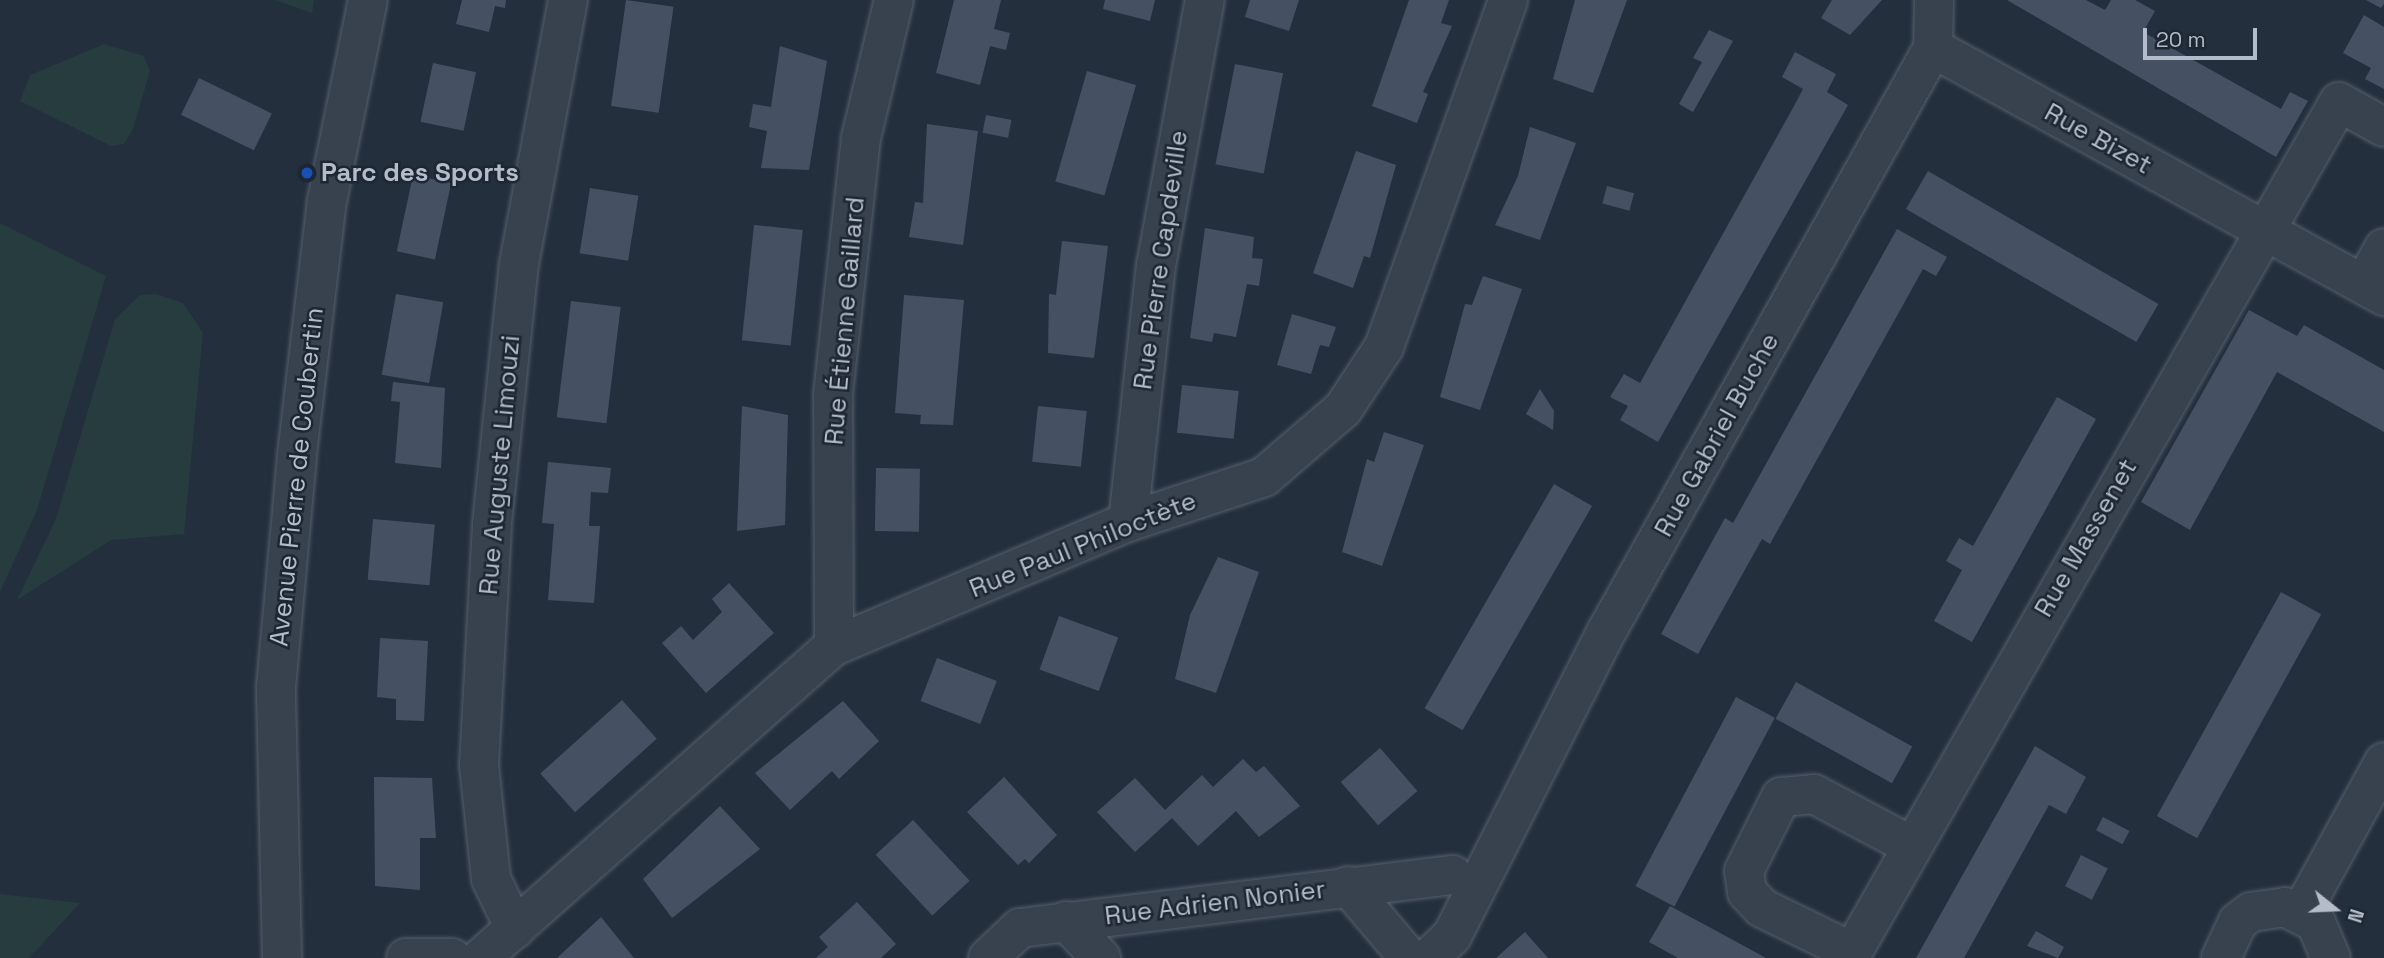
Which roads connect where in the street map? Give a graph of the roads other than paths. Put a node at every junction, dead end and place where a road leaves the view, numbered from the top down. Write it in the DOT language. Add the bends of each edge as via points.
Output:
graph roads {
  1 [pos="368,0"];
  2 [pos="568,0"];
  3 [pos="894,0"];
  4 [pos="1205,0"];
  5 [pos="1508,0"];
  6 [pos="1934,0"];
  7 [pos="1933,48"];
  8 [pos="2384,127"];
  9 [pos="2263,230"];
  10 [pos="2384,248"];
  11 [pos="2374,290"];
  12 [pos="1128,522"];
  13 [pos="834,646"];
  14 [pos="2382,771"];
  15 [pos="1910,845"];
  16 [pos="1471,872"];
  17 [pos="1348,886"];
  18 [pos="2301,913"];
  19 [pos="1066,921"];
  20 [pos="515,929"];
  21 [pos="1850,955"];
  22 [pos="282,958"];
  23 [pos="406,958"];
  24 [pos="452,958"];
  25 [pos="481,958"];
  26 [pos="988,958"];
  27 [pos="1101,958"];
  28 [pos="1409,958"];
  29 [pos="1429,958"];
  30 [pos="2221,958"];
  31 [pos="2331,958"];
  1 -- 22 [label="street, Avenue Pierre de Coubertin" via="327,201 276,687"];
  2 -- 20 [label="street, Rue Auguste Limouzi" via="519,264 487,618 479,765 491,879"];
  3 -- 13 [label="street, Rue Étienne Gaillard" via="861,138 833,395"];
  4 -- 12 [label="street, Rue Pierre Capdeville" via="1156,266"];
  5 -- 12 [label="street, Rue Paul Philoctète" via="1384,347 1343,409 1264,477"];
  6 -- 7 [label="street, Rue Gabriel Buche"];
  7 -- 9 [label="street, Rue Bizet"];
  7 -- 16 [label="street, Rue Gabriel Buche"];
  8 -- 9 [label="street" via="2339,102"];
  9 -- 11 [label="street, Rue Bizet"];
  9 -- 15 [label="street, Rue Massenet"];
  10 -- 11 [label="street, Rue Bizet"];
  12 -- 13 [label="street, Rue Paul Philoctète"];
  13 -- 20 [label="street, Rue Paul Philoctète"];
  14 -- 18 [label="street"];
  15 -- 21 [label="street, Rue Massenet"];
  15 -- 21 [label="street, Rue Massenet" via="1814,794 1781,797 1744,871 1747,892 1762,908"];
  16 -- 17 [label="street, Rue Adrien Nonier"];
  16 -- 29 [label="street, Rue Gabriel Buche" via="1452,936"];
  17 -- 19 [label="street, Rue Adrien Nonier"];
  17 -- 28 [label="street"];
  18 -- 30 [label="street" via="2285,907 2251,912 2227,936"];
  18 -- 31 [label="street" via="2326,937"];
  19 -- 26 [label="street, Rue Adrien Nonier" via="1020,928"];
  19 -- 27 [label="street"];
  20 -- 25 [label="street, Rue Paul Philoctète"];
  23 -- 24 [label="street"];
}
